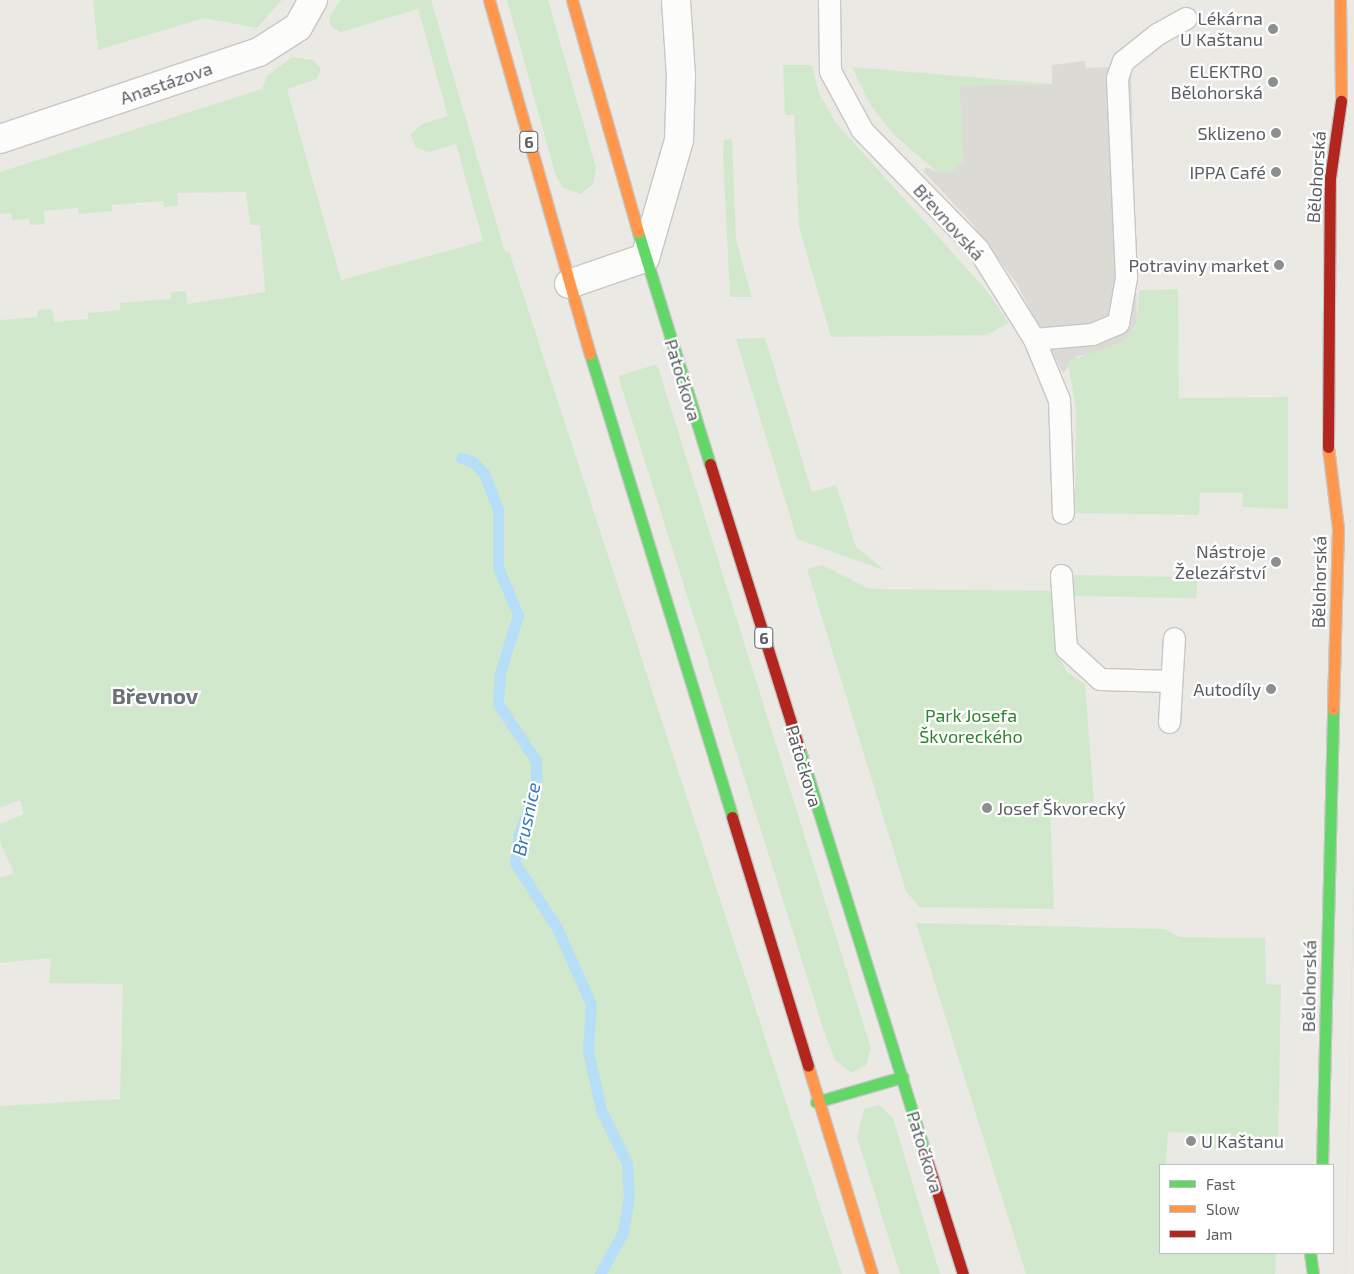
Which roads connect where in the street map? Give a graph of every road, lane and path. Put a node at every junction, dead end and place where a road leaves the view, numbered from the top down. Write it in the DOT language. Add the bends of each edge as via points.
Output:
graph roads {
  1 [pos="313,0"];
  2 [pos="489,0"];
  3 [pos="572,0"];
  4 [pos="676,0"];
  5 [pos="829,0"];
  6 [pos="1340,0"];
  7 [pos="1186,18"];
  8 [pos="0,139"];
  9 [pos="645,258"];
  10 [pos="569,284"];
  11 [pos="1034,339"];
  12 [pos="1063,512"];
  13 [pos="1061,575"];
  14 [pos="1174,638"];
  15 [pos="1171,681"];
  16 [pos="1169,722"];
  17 [pos="902,1077"];
  18 [pos="816,1102"];
  19 [pos="1322,1164"];
  20 [pos="1310,1254"];
  21 [pos="872,1274"];
  22 [pos="963,1274"];
  23 [pos="1314,1274"];
  1 -- 8 [label="street, Anastázova" via="298,27 260,52"];
  2 -- 10 [label="main road, 6"];
  3 -- 9 [label="main road, Patočkova / 6"];
  4 -- 9 [label="street" via="681,76 679,140"];
  5 -- 11 [label="lane, Břevnovská" via="830,71 862,130 978,249"];
  6 -- 19 [label="main road, Bělohorská" via="1343,83 1330,178 1328,446 1338,529"];
  7 -- 11 [label="lane" via="1156,34 1123,62 1117,78 1126,276 1118,322 1092,334"];
  9 -- 10 [label="street"];
  9 -- 17 [label="main road, Patočkova / 6"];
  10 -- 18 [label="main road, 6"];
  11 -- 12 [label="lane, Břevnovská" via="1060,400"];
  13 -- 15 [label="lane" via="1066,648 1100,679"];
  14 -- 15 [label="lane"];
  15 -- 16 [label="lane"];
  17 -- 18 [label="main road"];
  17 -- 22 [label="main road, Patočkova / 6"];
  18 -- 21 [label="main road, 6"];
  20 -- 23 [label="main road"];
}
